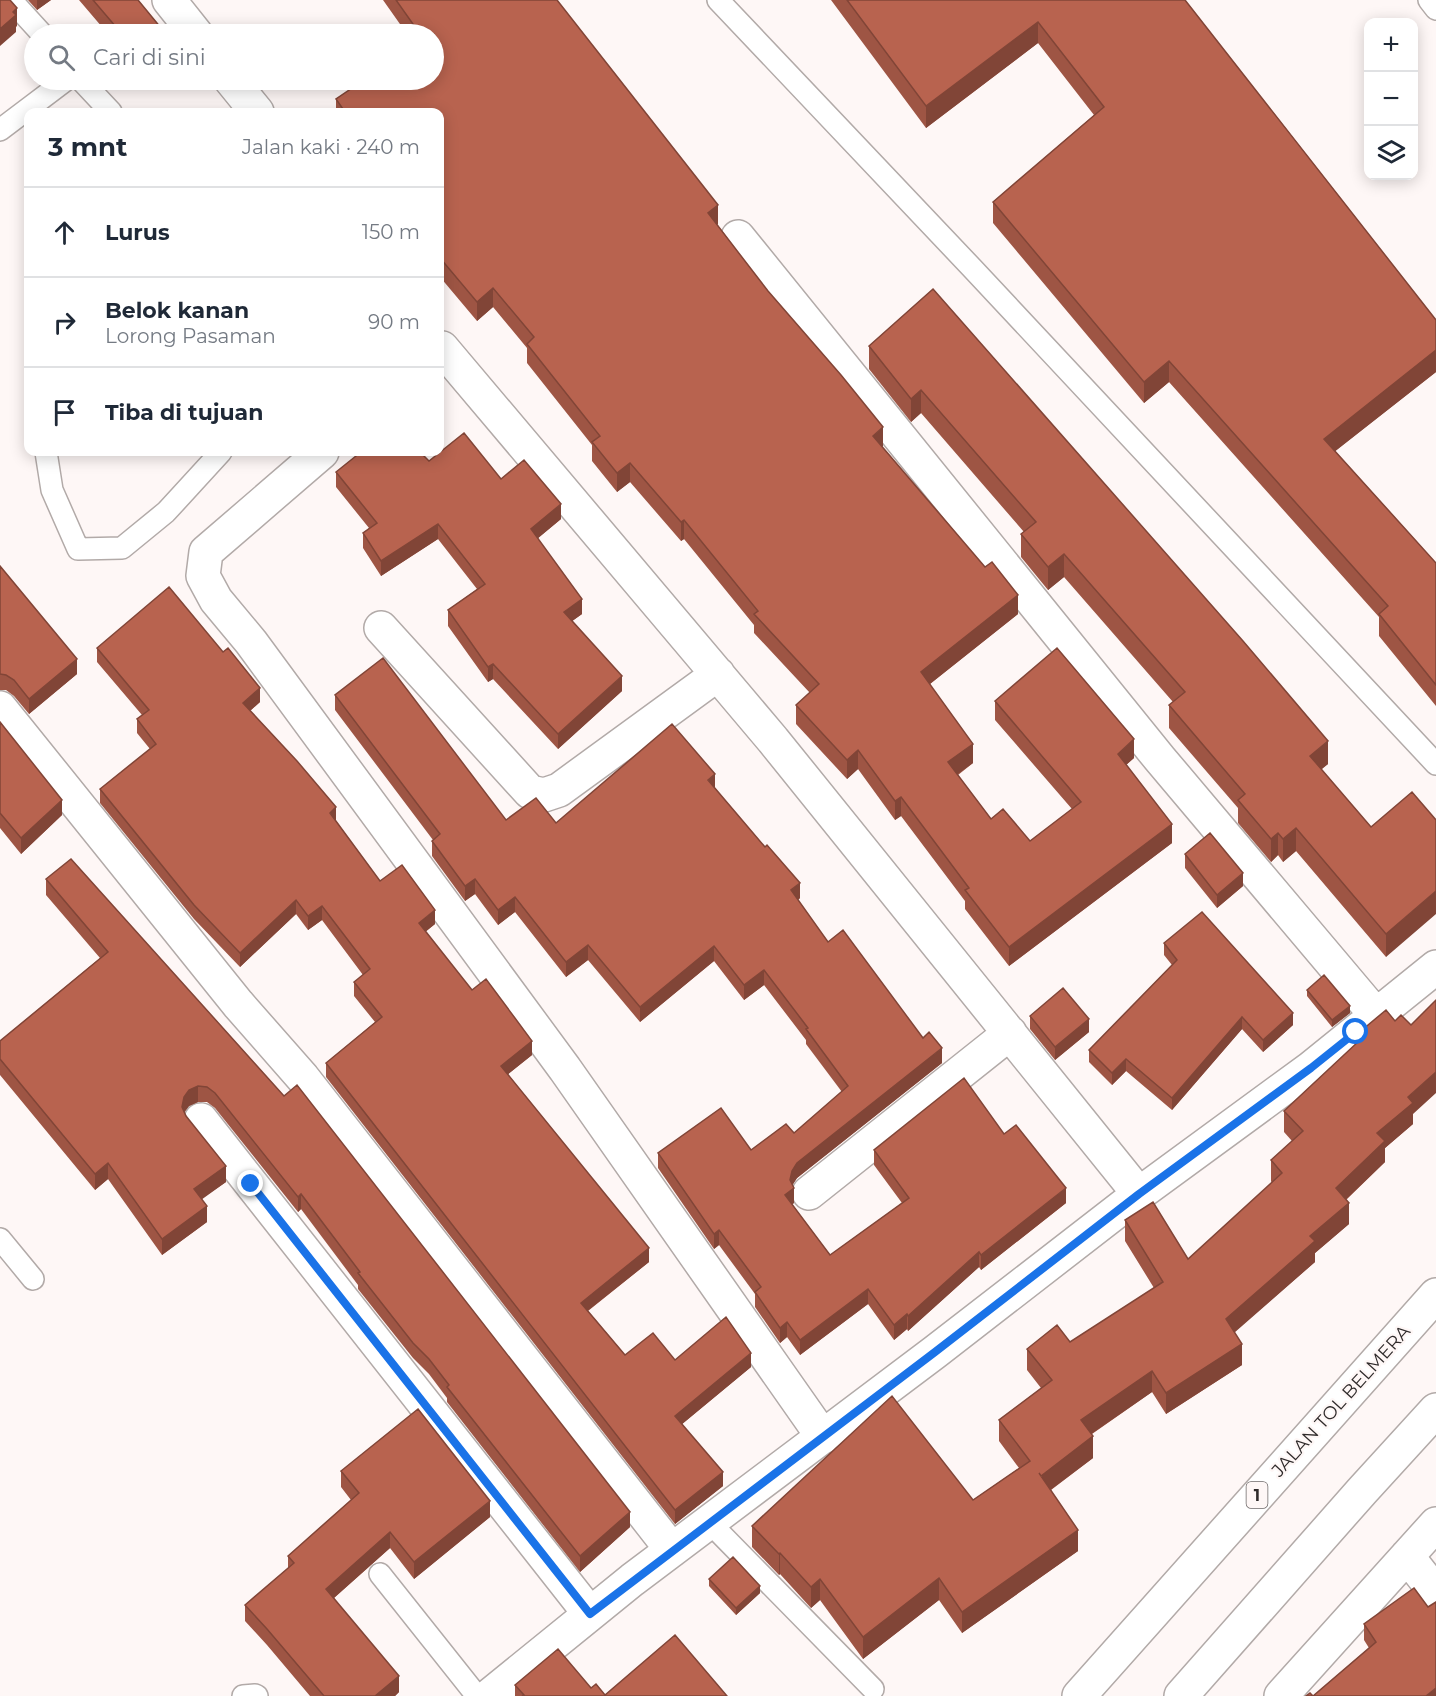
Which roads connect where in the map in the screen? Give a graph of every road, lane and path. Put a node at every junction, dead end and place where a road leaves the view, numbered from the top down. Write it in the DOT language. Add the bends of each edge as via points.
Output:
graph roads {
  1 [pos="11,0"];
  2 [pos="169,0"];
  3 [pos="718,0"];
  4 [pos="1429,0"];
  5 [pos="1436,9"];
  6 [pos="33,24"];
  7 [pos="188,24"];
  8 [pos="53,90"];
  9 [pos="90,90"];
  10 [pos="239,90"];
  11 [pos="29,108"];
  12 [pos="107,108"];
  13 [pos="254,108"];
  14 [pos="24,112"];
  15 [pos="0,130"];
  16 [pos="738,237"];
  17 [pos="444,353"];
  18 [pos="47,456"];
  19 [pos="217,456"];
  20 [pos="317,456"];
  21 [pos="381,628"];
  22 [pos="718,674"];
  23 [pos="0,708"];
  24 [pos="1436,764"];
  25 [pos="1436,967"];
  26 [pos="1376,1015"];
  27 [pos="1010,1033"];
  28 [pos="201,1120"];
  29 [pos="809,1192"];
  30 [pos="1139,1194"];
  31 [pos="0,1239"];
  32 [pos="33,1279"];
  33 [pos="1436,1295"];
  34 [pos="1436,1410"];
  35 [pos="823,1437"];
  36 [pos="709,1522"];
  37 [pos="1436,1524"];
  38 [pos="672,1550"];
  39 [pos="1407,1556"];
  40 [pos="380,1574"];
  41 [pos="1436,1593"];
  42 [pos="590,1614"];
  43 [pos="873,1689"];
  44 [pos="243,1696"];
  45 [pos="257,1696"];
  46 [pos="477,1696"];
  47 [pos="489,1696"];
  48 [pos="1079,1696"];
  49 [pos="1181,1696"];
  50 [pos="1281,1696"];
  1 -- 6 [label="lane"];
  2 -- 7 [label="main road"];
  3 -- 24 [label="lane"];
  4 -- 5 [label="lane"];
  8 -- 11 [label="lane"];
  9 -- 12 [label="lane"];
  10 -- 13 [label="main road"];
  14 -- 15 [label="lane"];
  16 -- 26 [label="main road" via="1153,750"];
  17 -- 22 [label="main road"];
  18 -- 19 [label="lane" via="52,490 78,549 122,548 166,512"];
  20 -- 35 [label="main road" via="206,552 203,576 216,600 251,642 565,1070"];
  21 -- 22 [label="main road" via="530,792 544,795 559,790"];
  22 -- 27 [label="main road"];
  23 -- 38 [label="main road" via="238,1004 303,1078"];
  25 -- 26 [label="main road"];
  26 -- 30 [label="main road" via="1311,1068"];
  27 -- 29 [label="main road"];
  27 -- 30 [label="main road"];
  28 -- 42 [label="main road"];
  30 -- 35 [label="main road"];
  31 -- 32 [label="lane"];
  33 -- 48 [label="main road, JALAN TOL BELMERA / 1"];
  34 -- 49 [label="main road"];
  35 -- 36 [label="main road"];
  36 -- 38 [label="main road"];
  36 -- 43 [label="lane"];
  37 -- 39 [label="main road"];
  38 -- 42 [label="main road"];
  39 -- 41 [label="main road"];
  39 -- 50 [label="main road"];
  40 -- 46 [label="lane"];
  42 -- 47 [label="main road"];
  44 -- 45 [label="lane"];
}
